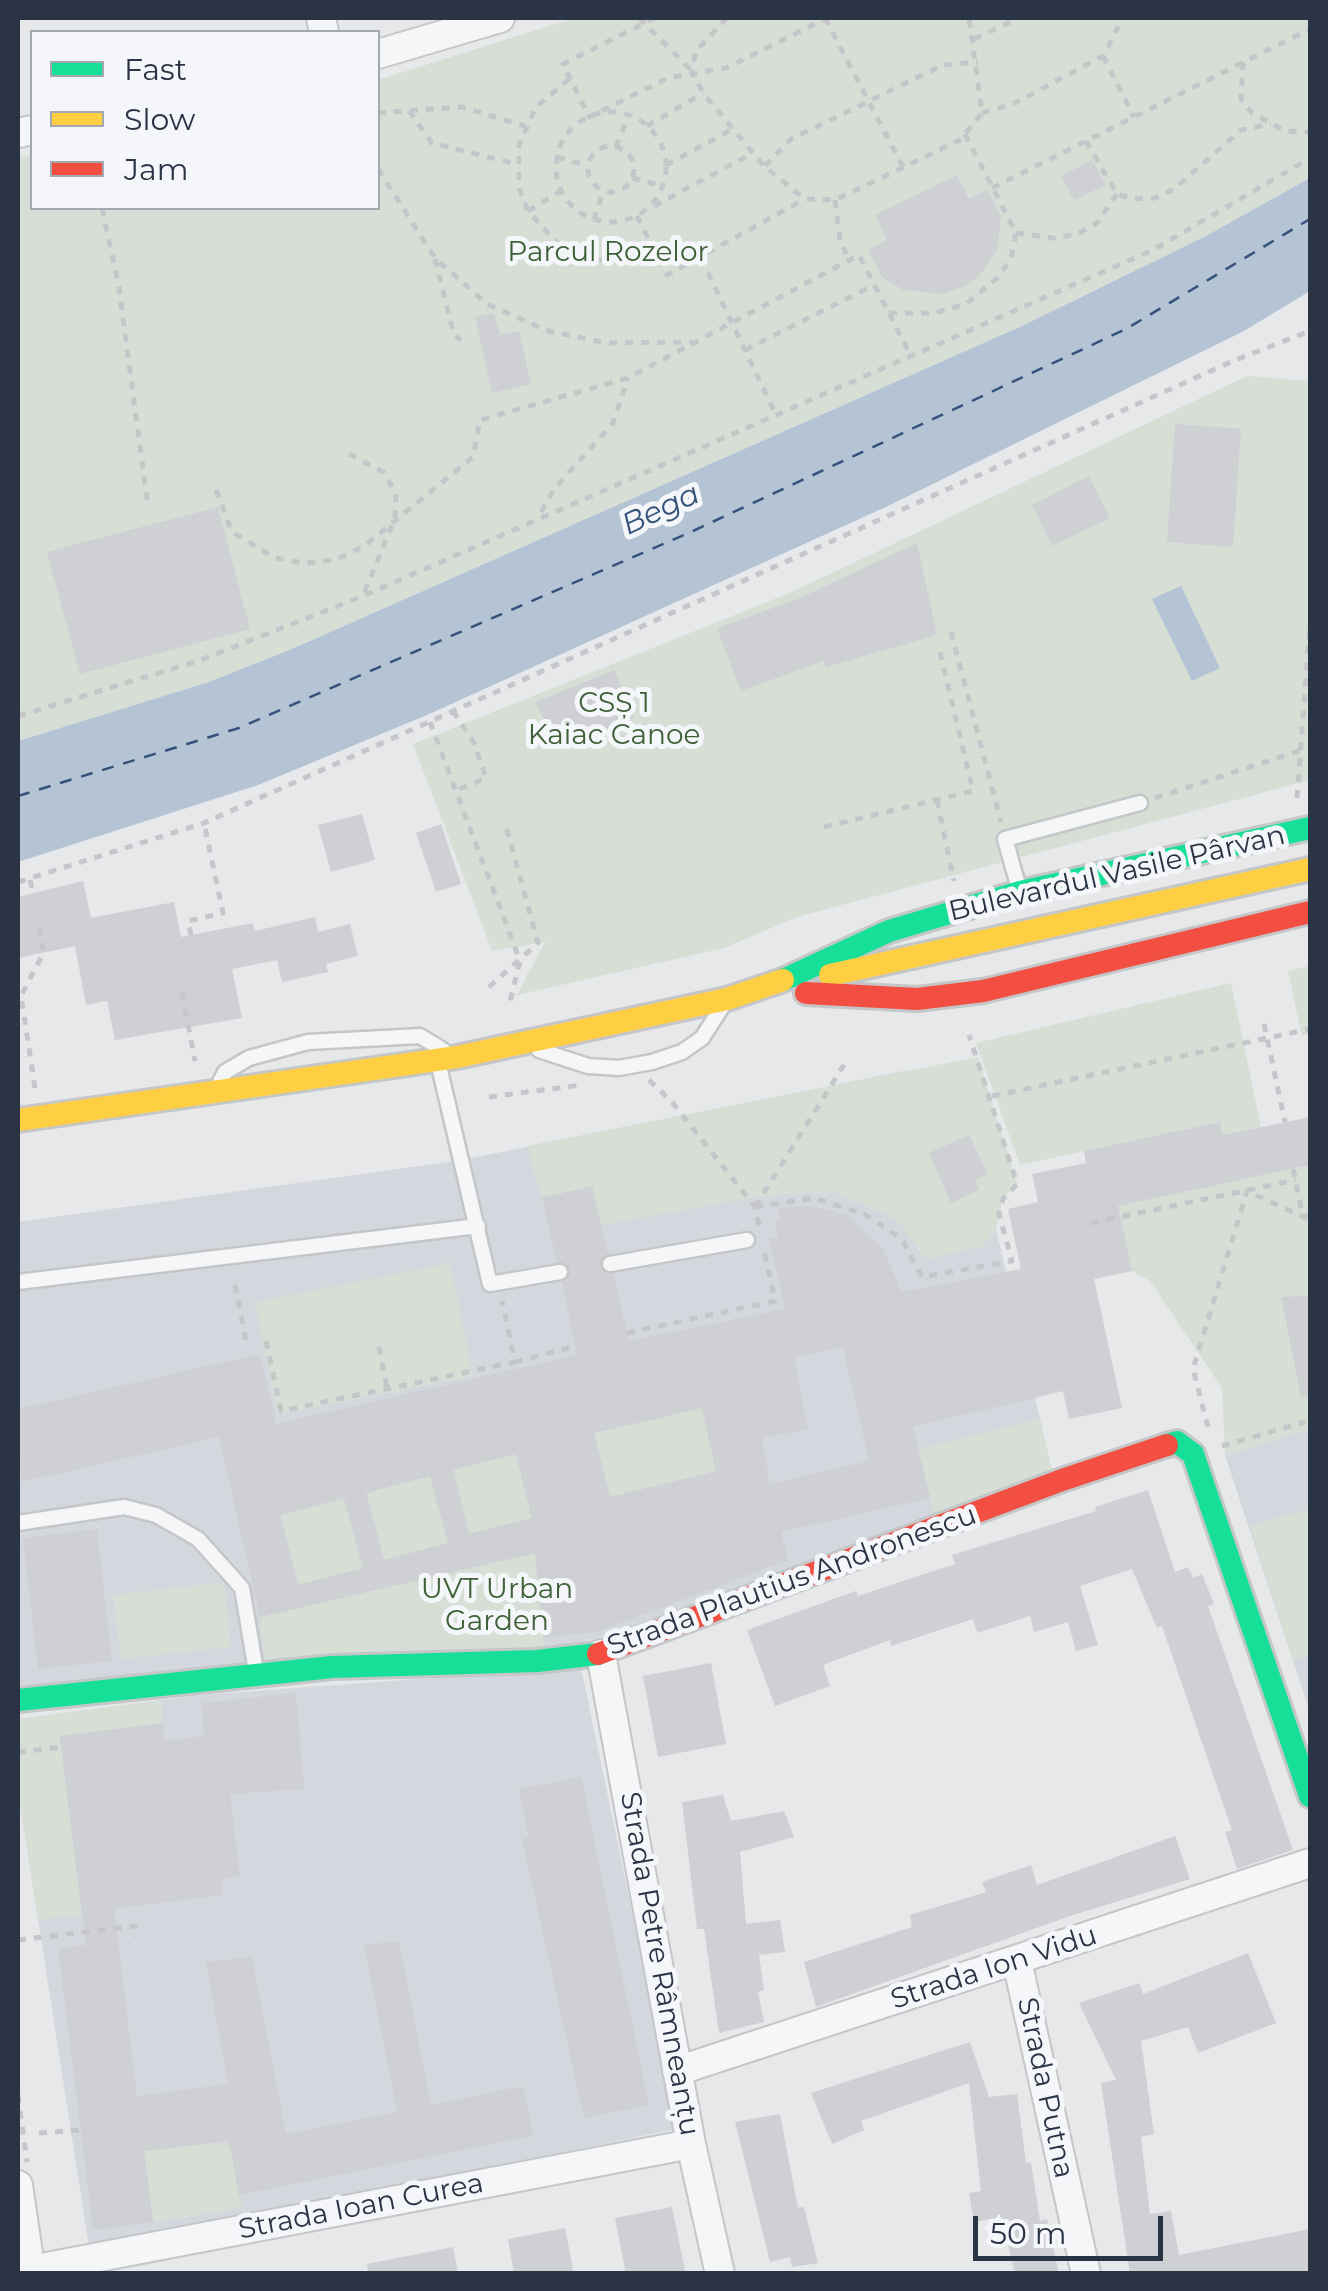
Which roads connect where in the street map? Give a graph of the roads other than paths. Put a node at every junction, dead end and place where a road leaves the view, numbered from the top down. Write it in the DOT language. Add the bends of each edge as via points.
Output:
graph roads {
  1 [pos="500,18"];
  2 [pos="380,53"];
  3 [pos="1140,804"];
  4 [pos="1310,828"];
  5 [pos="1310,870"];
  6 [pos="1020,892"];
  7 [pos="1310,912"];
  8 [pos="759,991"];
  9 [pos="727,999"];
  10 [pos="520,1043"];
  11 [pos="447,1059"];
  12 [pos="214,1094"];
  13 [pos="18,1120"];
  14 [pos="478,1226"];
  15 [pos="747,1240"];
  16 [pos="610,1264"];
  17 [pos="560,1272"];
  18 [pos="18,1282"];
  19 [pos="18,1523"];
  20 [pos="601,1654"];
  21 [pos="256,1675"];
  22 [pos="18,1700"];
  23 [pos="1310,1796"];
  24 [pos="1310,1863"];
  25 [pos="1017,1961"];
  26 [pos="678,2071"];
  27 [pos="691,2144"];
  28 [pos="18,2185"];
  29 [pos="27,2260"];
  30 [pos="720,2274"];
  31 [pos="1086,2274"];
  1 -- 2 [label="street"];
  3 -- 6 [label="lane" via="1006,839"];
  4 -- 6 [label="main road, Bulevardul Vasile Pârvan"];
  5 -- 8 [label="main road"];
  6 -- 8 [label="main road, Bulevardul Vasile Pârvan" via="889,932"];
  7 -- 8 [label="main road, Bulevardul Vasile Pârvan" via="983,991 917,999"];
  8 -- 9 [label="main road, Bulevardul Vasile Pârvan"];
  9 -- 10 [label="main road, Bulevardul Vasile Pârvan"];
  9 -- 10 [label="lane" via="702,1038 652,1062 588,1066"];
  10 -- 11 [label="main road, Bulevardul Vasile Pârvan"];
  11 -- 12 [label="main road, Bulevardul Vasile Pârvan"];
  11 -- 12 [label="lane" via="420,1036 308,1042 249,1058 226,1072"];
  11 -- 14 [label="lane"];
  12 -- 13 [label="main road, Bulevardul Vasile Pârvan"];
  14 -- 17 [label="lane" via="490,1284"];
  14 -- 18 [label="lane"];
  15 -- 16 [label="lane"];
  19 -- 21 [label="lane" via="124,1508 156,1515 198,1539 242,1588"];
  20 -- 21 [label="main road, Strada Plautius Andronescu"];
  20 -- 23 [label="main road, Strada Plautius Andronescu" via="1177,1442 1204,1451"];
  20 -- 26 [label="street, Strada Petre Râmneanțu"];
  21 -- 22 [label="main road, Strada Plautius Andronescu"];
  24 -- 25 [label="street, Strada Ion Vidu"];
  25 -- 26 [label="street, Strada Ion Vidu"];
  25 -- 31 [label="street, Strada Putna"];
  26 -- 27 [label="street, Strada Petre Râmneanțu"];
  27 -- 29 [label="street, Strada Ioan Curea"];
  27 -- 30 [label="street, Strada Petre Râmneanțu"];
  28 -- 29 [label="street"];
}
